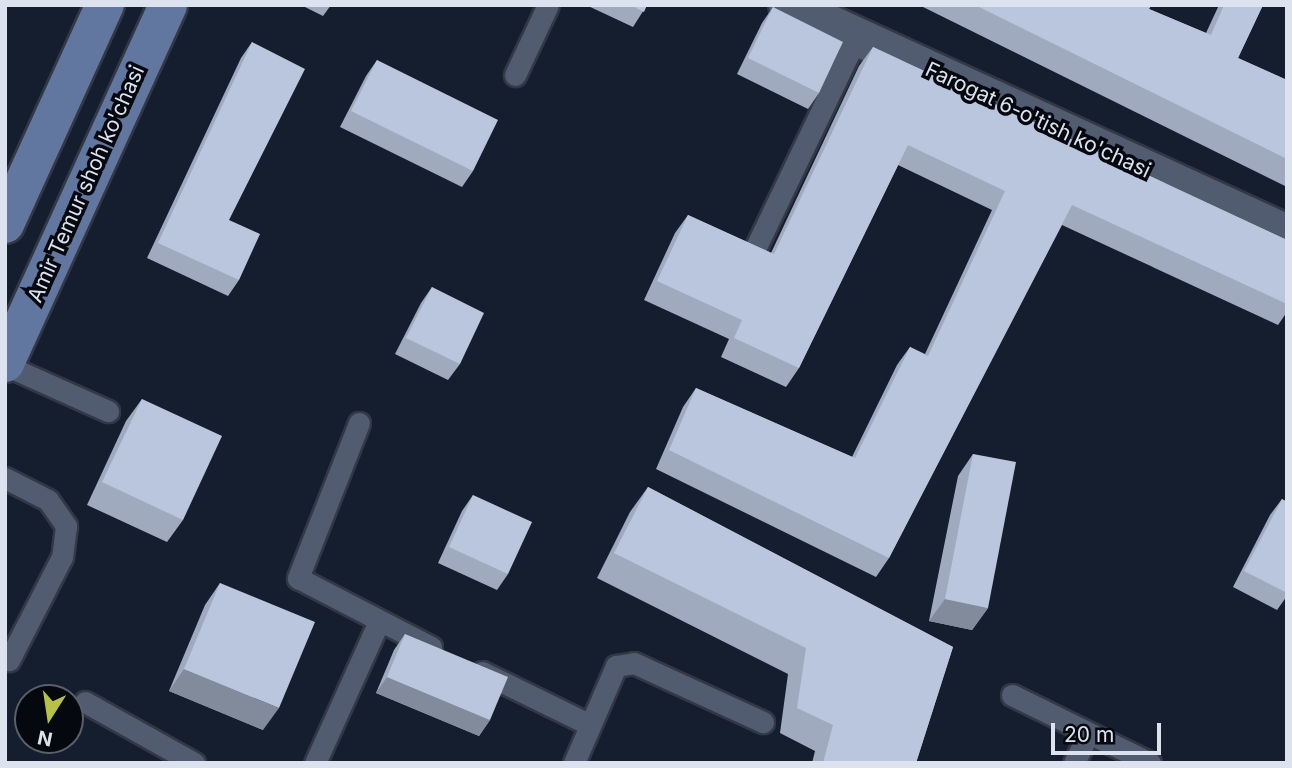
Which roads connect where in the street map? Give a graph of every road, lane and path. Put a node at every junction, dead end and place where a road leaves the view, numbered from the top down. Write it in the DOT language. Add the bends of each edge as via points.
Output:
graph roads {
  1 [pos="105,5"];
  2 [pos="168,5"];
  3 [pos="548,5"];
  4 [pos="788,5"];
  5 [pos="857,36"];
  6 [pos="515,75"];
  7 [pos="5,223"];
  8 [pos="1287,234"];
  9 [pos="756,247"];
  10 [pos="5,364"];
  11 [pos="108,411"];
  12 [pos="359,423"];
  13 [pos="5,478"];
  14 [pos="379,621"];
  15 [pos="9,660"];
  16 [pos="1012,695"];
  17 [pos="85,702"];
  18 [pos="763,722"];
  19 [pos="590,725"];
  20 [pos="1088,734"];
  21 [pos="187,761"];
  22 [pos="315,763"];
  23 [pos="574,763"];
  24 [pos="1074,763"];
  25 [pos="1150,763"];
  1 -- 7 [label="main road"];
  2 -- 10 [label="main road, Amir Temur shoh ko'chasi"];
  3 -- 6 [label="lane"];
  4 -- 5 [label="street, Farogat 6-o'tish ko'chasi"];
  5 -- 8 [label="street, Farogat 6-o'tish ko'chasi"];
  5 -- 9 [label="lane"];
  10 -- 11 [label="lane"];
  12 -- 14 [label="lane" via="298,578"];
  13 -- 15 [label="lane" via="48,500 66,526 62,557"];
  14 -- 19 [label="lane"];
  14 -- 22 [label="lane"];
  16 -- 20 [label="lane"];
  17 -- 21 [label="lane"];
  18 -- 19 [label="lane" via="635,663 616,666"];
  19 -- 23 [label="lane"];
  20 -- 24 [label="lane"];
  20 -- 25 [label="lane"];
}
